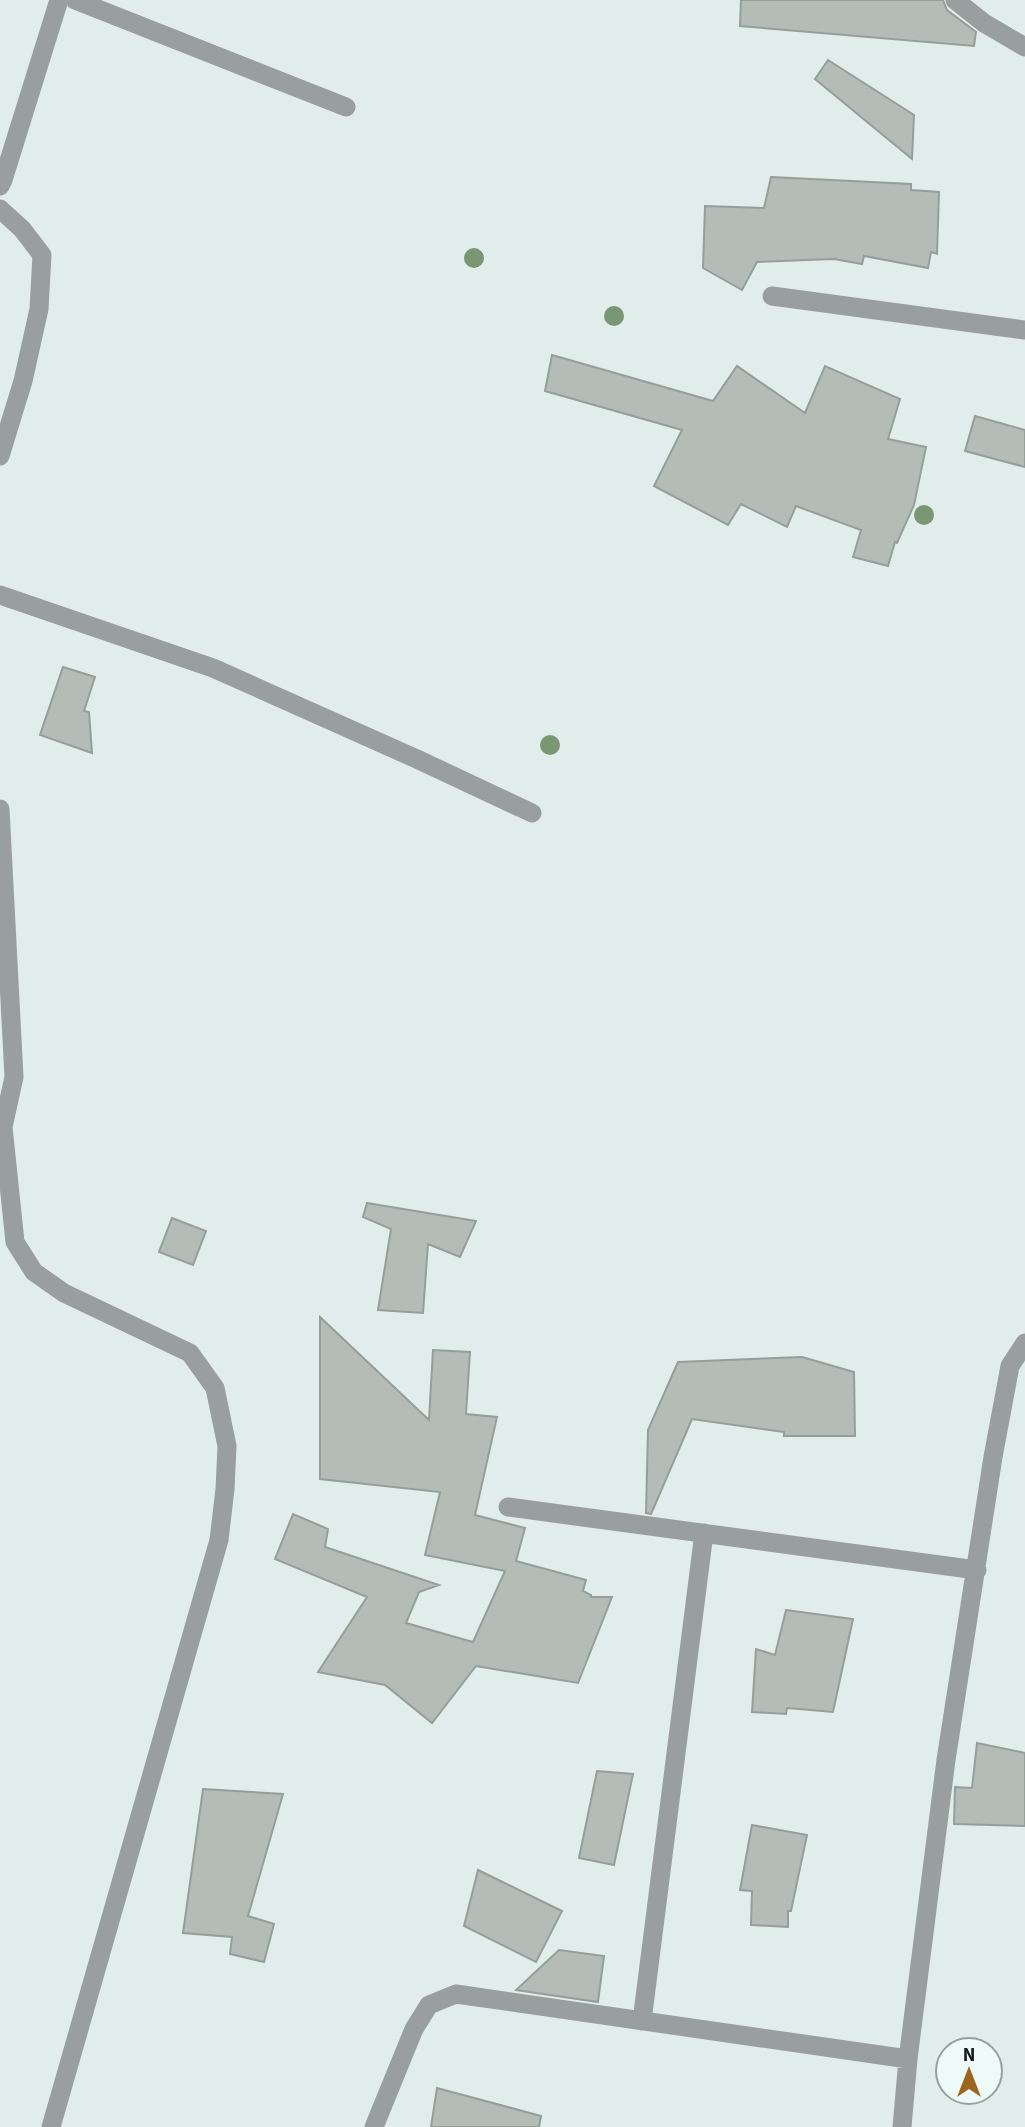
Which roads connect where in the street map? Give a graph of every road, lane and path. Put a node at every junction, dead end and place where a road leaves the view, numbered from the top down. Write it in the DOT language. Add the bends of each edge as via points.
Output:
graph roads {
  1 [pos="59,0"];
  2 [pos="75,0"];
  3 [pos="955,0"];
  4 [pos="1025,47"];
  5 [pos="346,107"];
  6 [pos="0,186"];
  7 [pos="0,209"];
  8 [pos="772,296"];
  9 [pos="1025,330"];
  10 [pos="0,456"];
  11 [pos="0,595"];
  12 [pos="0,809"];
  13 [pos="532,814"];
  14 [pos="1025,1343"];
  15 [pos="508,1507"];
  16 [pos="704,1533"];
  17 [pos="977,1570"];
  18 [pos="642,2021"];
  19 [pos="908,2059"];
  20 [pos="51,2127"];
  21 [pos="374,2127"];
  22 [pos="902,2127"];
  1 -- 6 [label="street"];
  2 -- 5 [label="street"];
  3 -- 4 [label="street"];
  7 -- 10 [label="street" via="42,256 39,309"];
  8 -- 9 [label="street"];
  11 -- 13 [label="street" via="214,668"];
  12 -- 20 [label="street" via="14,1077 3,1127 15,1242 34,1272 64,1293 190,1353 215,1388 227,1446 219,1540"];
  14 -- 17 [label="street" via="1010,1366"];
  15 -- 16 [label="street"];
  16 -- 17 [label="street"];
  16 -- 18 [label="street"];
  17 -- 19 [label="street" via="946,1760"];
  18 -- 19 [label="street"];
  18 -- 21 [label="street" via="456,1994 447,1997 429,2005 414,2029"];
  19 -- 22 [label="street"];
}
